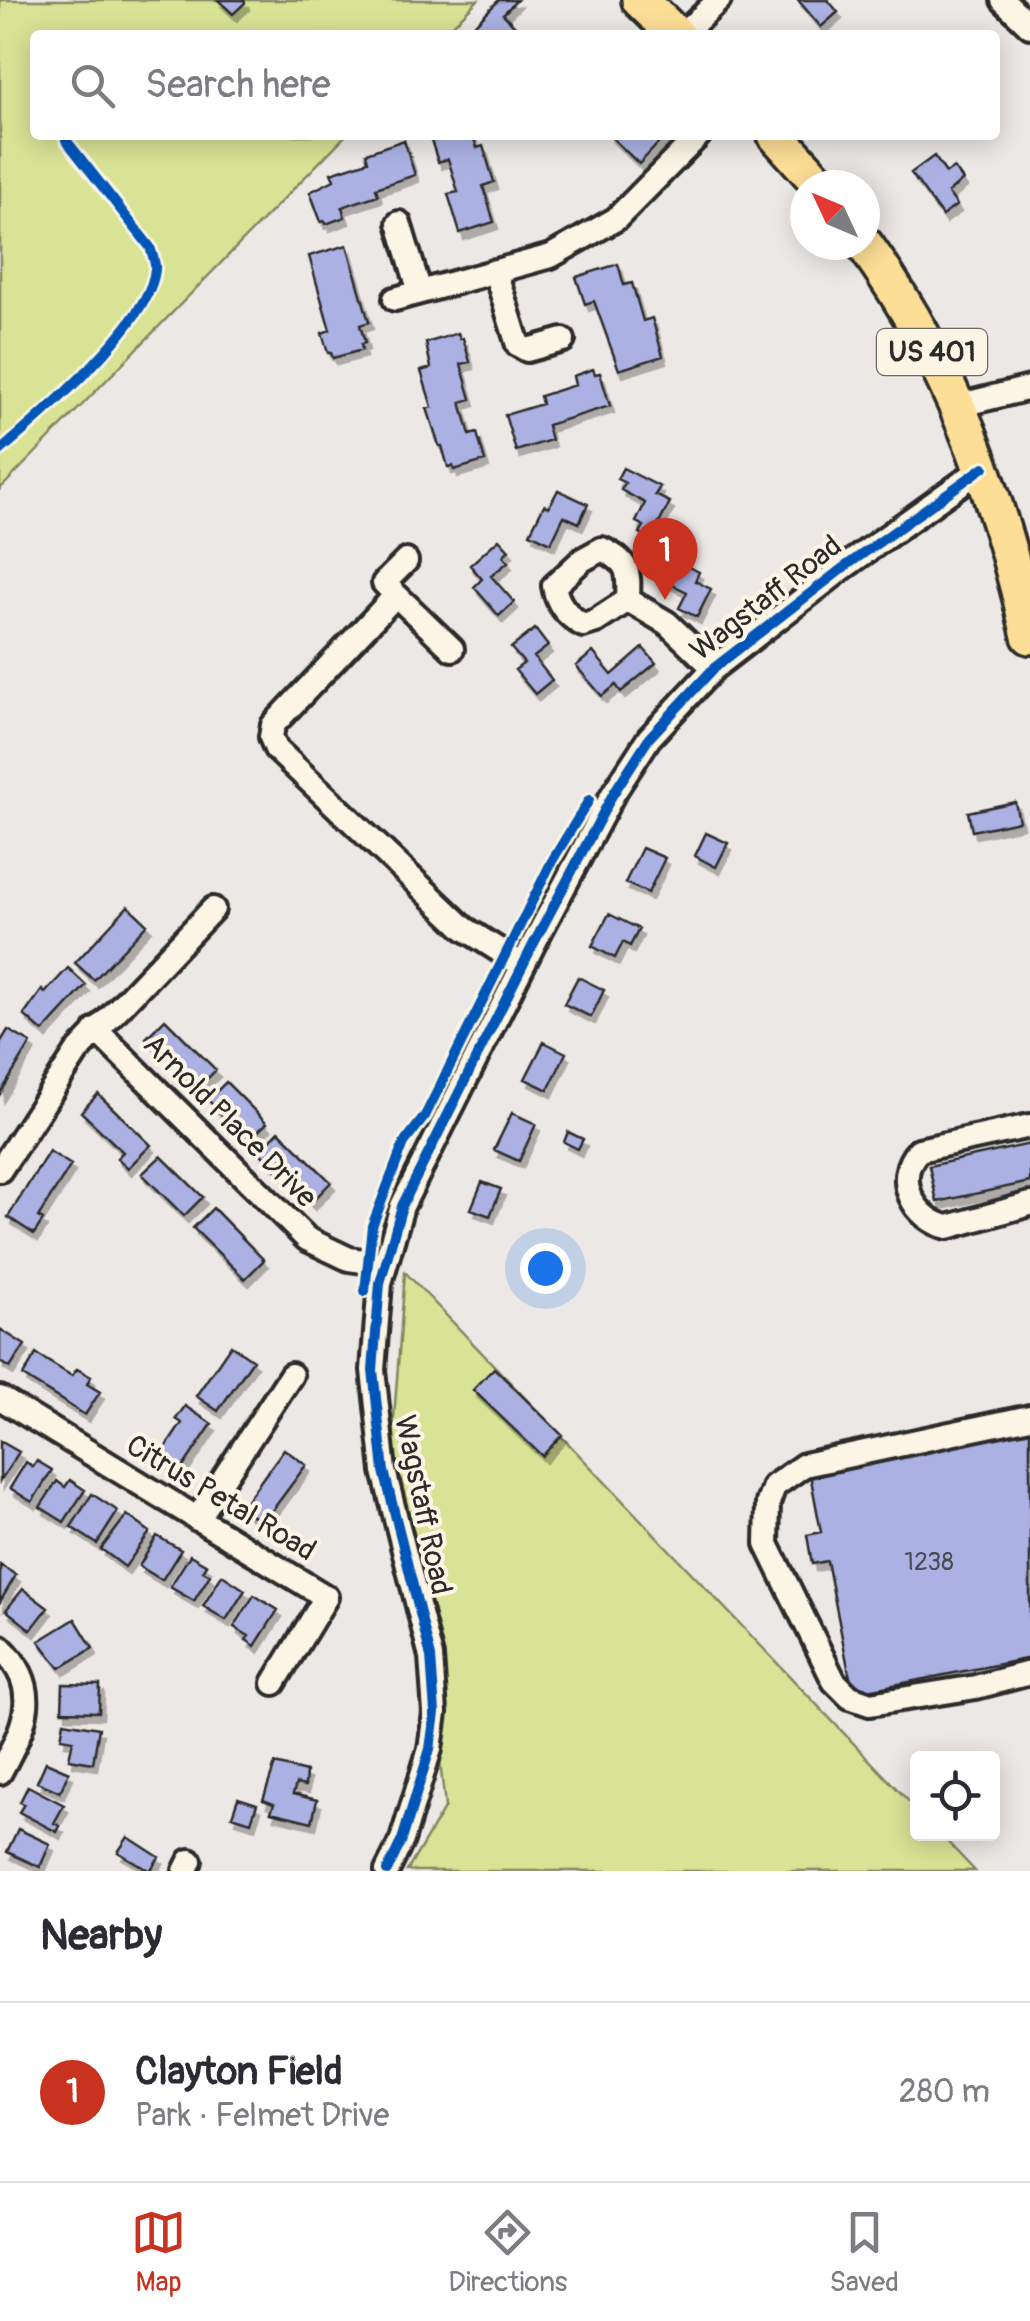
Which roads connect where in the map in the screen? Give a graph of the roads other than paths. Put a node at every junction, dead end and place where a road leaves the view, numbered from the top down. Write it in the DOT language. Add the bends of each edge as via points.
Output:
graph roads {
  1 [pos="640,0"];
  2 [pos="719,0"];
  3 [pos="1003,0"];
  4 [pos="1030,26"];
  5 [pos="673,30"];
  6 [pos="685,30"];
  7 [pos="694,140"];
  8 [pos="781,140"];
  9 [pos="811,170"];
  10 [pos="399,223"];
  11 [pos="874,260"];
  12 [pos="495,271"];
  13 [pos="420,292"];
  14 [pos="395,299"];
  15 [pos="564,340"];
  16 [pos="1030,388"];
  17 [pos="957,406"];
  18 [pos="984,467"];
  19 [pos="406,562"];
  20 [pos="396,595"];
  21 [pos="628,600"];
  22 [pos="1030,636"];
  23 [pos="452,650"];
  24 [pos="714,668"];
  25 [pos="213,909"];
  26 [pos="522,965"];
  27 [pos="96,1030"];
  28 [pos="1030,1126"];
  29 [pos="0,1170"];
  30 [pos="1030,1204"];
  31 [pos="384,1264"];
  32 [pos="291,1375"];
  33 [pos="0,1398"];
  34 [pos="1030,1417"];
  35 [pos="197,1518"];
  36 [pos="0,1647"];
  37 [pos="1030,1674"];
  38 [pos="274,1683"];
  39 [pos="0,1772"];
  40 [pos="388,1871"];
  1 -- 5 [label="highway"];
  2 -- 6 [label="street"];
  3 -- 4 [label="street"];
  7 -- 12 [label="street" via="616,219 550,256"];
  8 -- 9 [label="highway"];
  10 -- 13 [label="street"];
  11 -- 17 [label="highway, US 401" via="936,358"];
  12 -- 13 [label="street"];
  12 -- 15 [label="street" via="518,344 527,350"];
  13 -- 14 [label="street"];
  16 -- 17 [label="street"];
  17 -- 18 [label="highway, US 401"];
  18 -- 22 [label="highway, US 401"];
  18 -- 24 [label="street, Wagstaff Road"];
  19 -- 20 [label="street" via="384,583"];
  20 -- 23 [label="street"];
  20 -- 26 [label="street" via="273,725 271,738 464,928"];
  21 -- 24 [label="street" via="667,623"];
  24 -- 26 [label="street, Wagstaff Road" via="649,738 612,794"];
  25 -- 27 [label="street"];
  26 -- 31 [label="street, Wagstaff Road" via="402,1206"];
  27 -- 29 [label="street"];
  27 -- 31 [label="street, Arnold Place Drive" via="307,1239 350,1259"];
  28 -- 30 [label="street" via="919,1150 907,1170 912,1202 934,1224 948,1227"];
  31 -- 40 [label="street, Wagstaff Road" via="376,1314 377,1421 431,1656 436,1712 430,1750"];
  32 -- 35 [label="street"];
  33 -- 35 [label="street, Citrus Petal Road"];
  34 -- 37 [label="street" via="804,1465 774,1486 768,1503 768,1544 820,1655 850,1697 870,1704"];
  35 -- 38 [label="street, Citrus Petal Road" via="326,1598"];
  36 -- 39 [label="street" via="21,1674 27,1708"];
}
